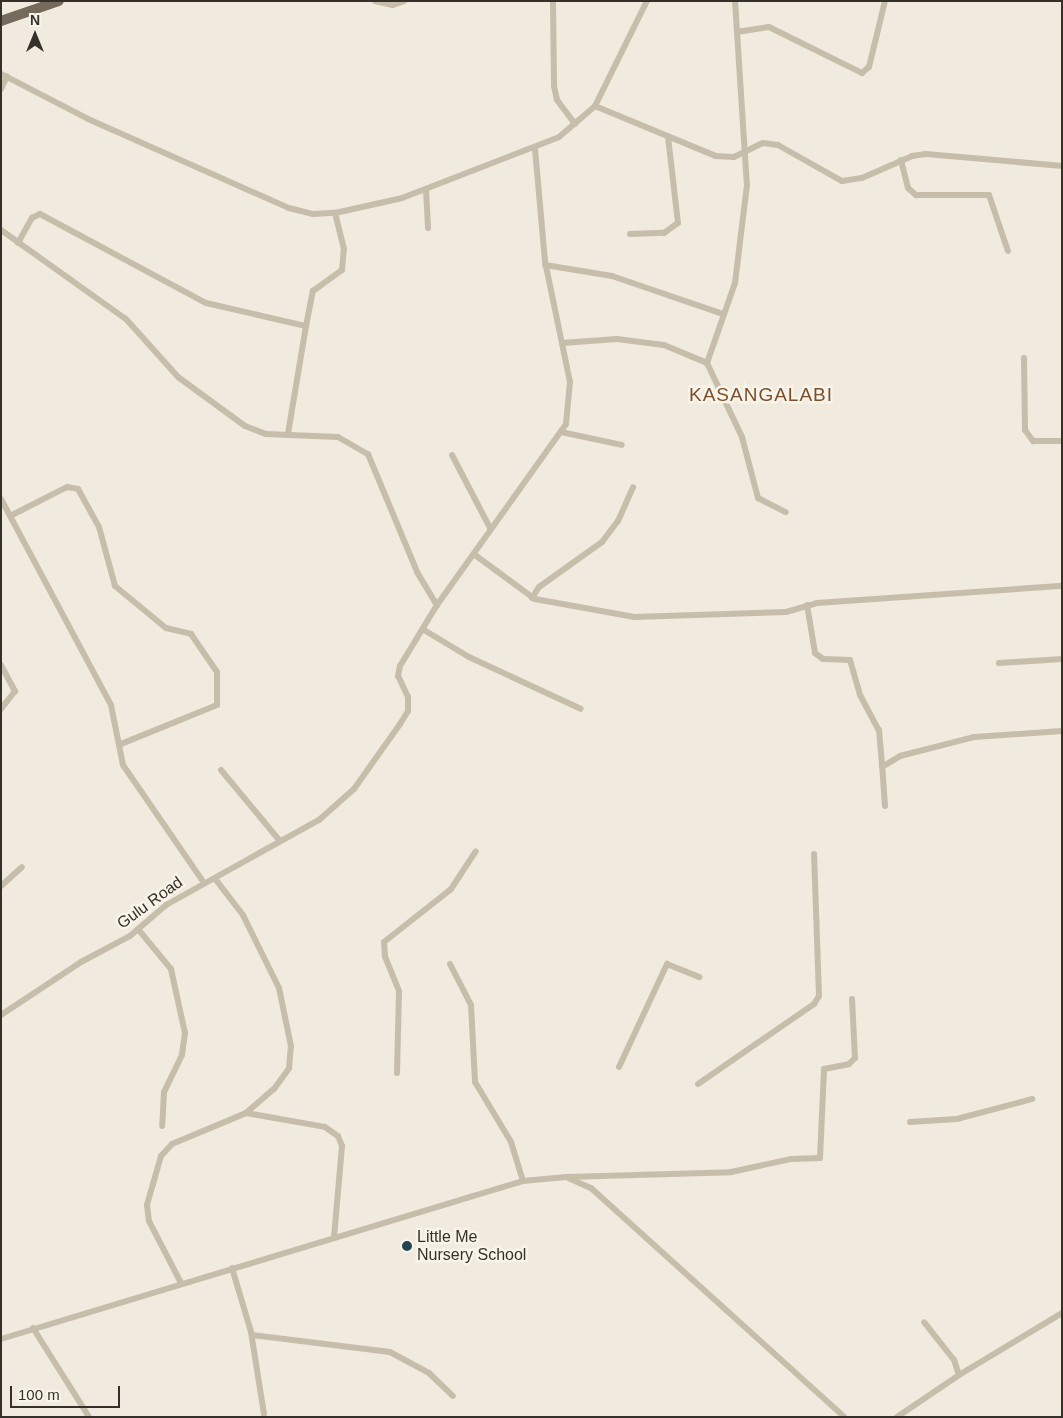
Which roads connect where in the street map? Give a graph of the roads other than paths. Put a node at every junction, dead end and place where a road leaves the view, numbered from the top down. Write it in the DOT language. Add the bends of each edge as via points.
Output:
graph roads {
  1 [pos="58,1"];
  2 [pos="375,1"];
  3 [pos="404,1"];
  4 [pos="553,1"];
  5 [pos="647,1"];
  6 [pos="735,1"];
  7 [pos="885,1"];
  8 [pos="1,21"];
  9 [pos="738,32"];
  10 [pos="4,75"];
  11 [pos="1,89"];
  12 [pos="595,106"];
  13 [pos="575,124"];
  14 [pos="668,137"];
  15 [pos="535,149"];
  16 [pos="746,151"];
  17 [pos="901,160"];
  18 [pos="1062,166"];
  19 [pos="426,189"];
  20 [pos="335,213"];
  21 [pos="428,228"];
  22 [pos="1,230"];
  23 [pos="630,234"];
  24 [pos="18,243"];
  25 [pos="1008,251"];
  26 [pos="545,265"];
  27 [pos="723,314"];
  28 [pos="306,326"];
  29 [pos="562,343"];
  30 [pos="1024,358"];
  31 [pos="707,362"];
  32 [pos="561,432"];
  33 [pos="288,433"];
  34 [pos="1062,442"];
  35 [pos="622,445"];
  36 [pos="452,455"];
  37 [pos="633,486"];
  38 [pos="1,498"];
  39 [pos="786,512"];
  40 [pos="12,515"];
  41 [pos="490,528"];
  42 [pos="475,555"];
  43 [pos="1062,586"];
  44 [pos="532,598"];
  45 [pos="436,605"];
  46 [pos="807,605"];
  47 [pos="424,630"];
  48 [pos="1062,659"];
  49 [pos="999,663"];
  50 [pos="1,665"];
  51 [pos="1,709"];
  52 [pos="580,709"];
  53 [pos="1062,731"];
  54 [pos="121,744"];
  55 [pos="882,767"];
  56 [pos="221,770"];
  57 [pos="885,806"];
  58 [pos="280,841"];
  59 [pos="476,850"];
  60 [pos="814,854"];
  61 [pos="22,867"];
  62 [pos="216,880"];
  63 [pos="204,883"];
  64 [pos="1,886"];
  65 [pos="138,930"];
  66 [pos="450,964"];
  67 [pos="699,977"];
  68 [pos="852,999"];
  69 [pos="1,1015"];
  70 [pos="619,1067"];
  71 [pos="397,1073"];
  72 [pos="698,1084"];
  73 [pos="1032,1099"];
  74 [pos="246,1113"];
  75 [pos="910,1122"];
  76 [pos="162,1126"];
  77 [pos="566,1177"];
  78 [pos="523,1181"];
  79 [pos="334,1238"];
  80 [pos="232,1268"];
  81 [pos="181,1283"];
  82 [pos="1062,1314"];
  83 [pos="924,1322"];
  84 [pos="33,1328"];
  85 [pos="251,1332"];
  86 [pos="1,1338"];
  87 [pos="959,1375"];
  88 [pos="453,1396"];
  89 [pos="264,1414"];
  90 [pos="89,1417"];
  91 [pos="844,1417"];
  92 [pos="897,1417"];
  1 -- 8 [label="main road"];
  2 -- 3 [label="street" via="393,5"];
  4 -- 13 [label="street" via="554,86 557,100"];
  5 -- 12 [label="street"];
  6 -- 9 [label="street"];
  7 -- 9 [label="street" via="869,67 862,73 769,27"];
  9 -- 16 [label="street"];
  10 -- 11 [label="street"];
  10 -- 20 [label="street" via="88,119 289,208 313,214"];
  12 -- 13 [label="street"];
  12 -- 14 [label="street"];
  13 -- 15 [label="street"];
  14 -- 16 [label="street" via="716,156 734,157"];
  14 -- 23 [label="street" via="678,223 664,233"];
  15 -- 19 [label="street"];
  15 -- 26 [label="street"];
  16 -- 17 [label="street" via="763,143 778,145 842,181 862,178"];
  16 -- 27 [label="street" via="735,284"];
  17 -- 18 [label="street" via="926,154"];
  17 -- 25 [label="street" via="908,188 916,195 989,195"];
  19 -- 20 [label="street"];
  19 -- 21 [label="street"];
  20 -- 28 [label="street" via="344,249 342,270 313,292"];
  22 -- 24 [label="street"];
  24 -- 28 [label="street" via="32,218 40,214 206,303"];
  24 -- 33 [label="street" via="126,319 178,377 229,416 266,434"];
  26 -- 27 [label="street" via="612,276"];
  26 -- 29 [label="street"];
  27 -- 31 [label="street"];
  28 -- 33 [label="street"];
  29 -- 31 [label="street" via="626,340 664,345"];
  29 -- 32 [label="street" via="570,395"];
  30 -- 34 [label="street" via="1025,430 1033,441"];
  31 -- 39 [label="street" via="742,437 758,498"];
  32 -- 35 [label="street"];
  32 -- 41 [label="street"];
  33 -- 45 [label="street" via="338,437 368,454 418,572"];
  36 -- 41 [label="street"];
  37 -- 44 [label="street" via="618,521 602,542 539,587"];
  38 -- 40 [label="street"];
  40 -- 54 [label="street" via="111,705"];
  40 -- 54 [label="street" via="67,487 78,489 99,526 115,586 166,628 191,634 216,672 217,705"];
  41 -- 42 [label="street"];
  42 -- 44 [label="street"];
  42 -- 45 [label="street"];
  43 -- 46 [label="street"];
  44 -- 46 [label="street" via="643,618 786,612"];
  45 -- 47 [label="street"];
  46 -- 55 [label="street" via="815,653 823,659 850,660 860,695 879,730"];
  47 -- 52 [label="street" via="488,667"];
  47 -- 58 [label="street, Gulu Road" via="398,676 408,697 408,711 354,789 319,820"];
  48 -- 49 [label="street"];
  50 -- 51 [label="street" via="15,691"];
  53 -- 55 [label="street" via="941,744 900,756"];
  54 -- 63 [label="street" via="123,765"];
  55 -- 57 [label="street"];
  56 -- 58 [label="street"];
  58 -- 62 [label="street, Gulu Road"];
  59 -- 71 [label="street" via="451,889 384,942 385,956 398,991"];
  60 -- 72 [label="street" via="819,996 814,1004"];
  61 -- 64 [label="street"];
  62 -- 63 [label="street, Gulu Road"];
  62 -- 74 [label="street" via="253,932 288,1017 289,1068 274,1089"];
  63 -- 65 [label="street, Gulu Road"];
  65 -- 69 [label="street, Gulu Road"];
  65 -- 76 [label="street" via="170,970 185,1033 182,1055 164,1092"];
  66 -- 78 [label="street" via="470,1005 476,1082 511,1142"];
  67 -- 70 [label="street" via="667,964"];
  68 -- 77 [label="street" via="856,1051 849,1064 824,1069 820,1158 792,1159 730,1172"];
  73 -- 75 [label="street" via="957,1119"];
  74 -- 79 [label="street" via="325,1127 338,1136 342,1146"];
  74 -- 81 [label="street" via="172,1144 161,1156 147,1205 149,1221"];
  77 -- 78 [label="street"];
  77 -- 91 [label="street" via="591,1188"];
  78 -- 79 [label="street"];
  79 -- 80 [label="street"];
  80 -- 81 [label="street"];
  80 -- 85 [label="street"];
  81 -- 84 [label="street"];
  82 -- 87 [label="street"];
  83 -- 87 [label="street" via="954,1360"];
  84 -- 86 [label="street"];
  84 -- 90 [label="street"];
  85 -- 88 [label="street" via="390,1352 429,1373"];
  85 -- 89 [label="street" via="253,1360 263,1386"];
  87 -- 92 [label="street" via="956,1381"];
}
